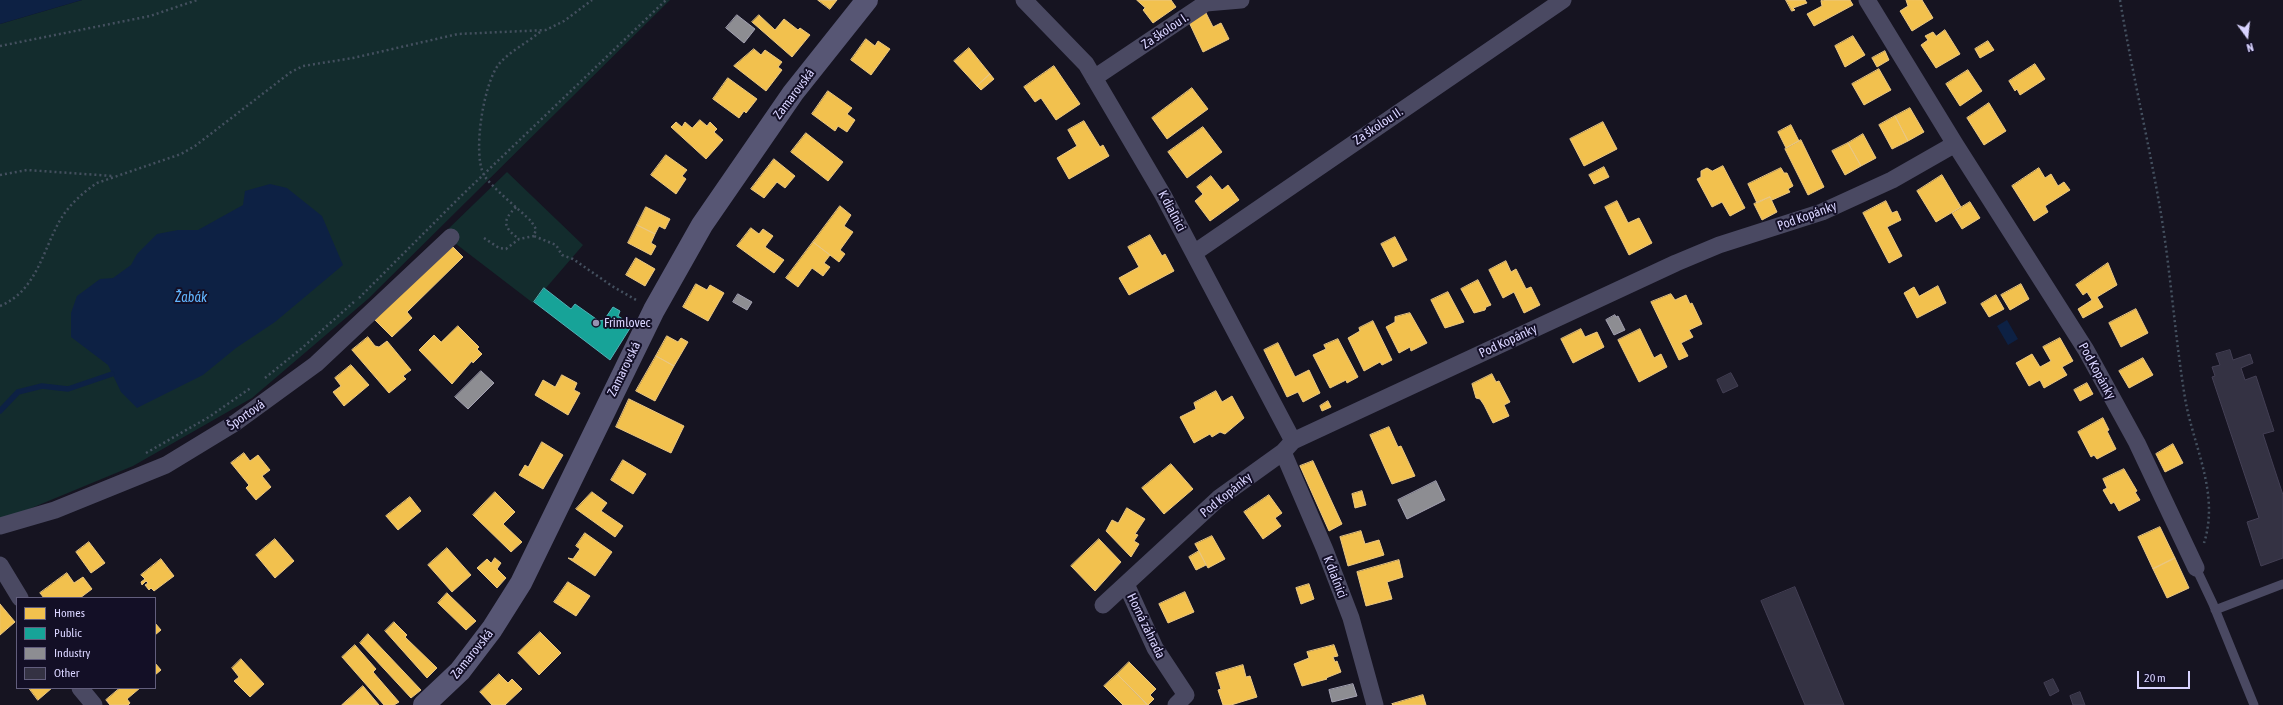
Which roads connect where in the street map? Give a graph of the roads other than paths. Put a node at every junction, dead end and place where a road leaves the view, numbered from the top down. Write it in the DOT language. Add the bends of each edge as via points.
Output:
graph roads {
  1 [pos="867,0"];
  2 [pos="1024,0"];
  3 [pos="1241,0"];
  4 [pos="1563,0"];
  5 [pos="1867,0"];
  6 [pos="1094,78"];
  7 [pos="1955,144"];
  8 [pos="451,237"];
  9 [pos="1194,253"];
  10 [pos="1288,447"];
  11 [pos="0,526"];
  12 [pos="0,566"];
  13 [pos="2196,568"];
  14 [pos="1126,584"];
  15 [pos="2283,584"];
  16 [pos="19,597"];
  17 [pos="1103,605"];
  18 [pos="2215,610"];
  19 [pos="81,689"];
  20 [pos="94,705"];
  21 [pos="424,705"];
  22 [pos="1176,705"];
  23 [pos="1375,705"];
  24 [pos="2254,705"];
  1 -- 21 [label="main road, Zamarovská" via="793,93 702,225 654,310 520,583 492,629 460,671"];
  2 -- 6 [label="street, K diaľnici" via="1086,64"];
  3 -- 6 [label="street, Za školou I." via="1206,3"];
  4 -- 9 [label="street, Za školou II."];
  5 -- 7 [label="street, Pod Kopánky"];
  6 -- 9 [label="street, K diaľnici"];
  7 -- 10 [label="street, Pod Kopánky" via="1892,180 1822,212 1719,245 1676,263"];
  7 -- 13 [label="street, Pod Kopánky" via="2086,350 2137,443"];
  8 -- 11 [label="street, Športová" via="316,364 235,423 166,465 54,510"];
  9 -- 10 [label="street, K diaľnici"];
  10 -- 14 [label="street, Pod Kopánky" via="1220,498"];
  10 -- 23 [label="street, K diaľnici" via="1351,618"];
  12 -- 16 [label="street"];
  13 -- 18 [label="lane"];
  14 -- 17 [label="street, Pod Kopánky"];
  14 -- 22 [label="street, Horná záhrada" via="1155,648 1186,695"];
  15 -- 18 [label="lane"];
  18 -- 24 [label="lane"];
  19 -- 20 [label="street"];
}
